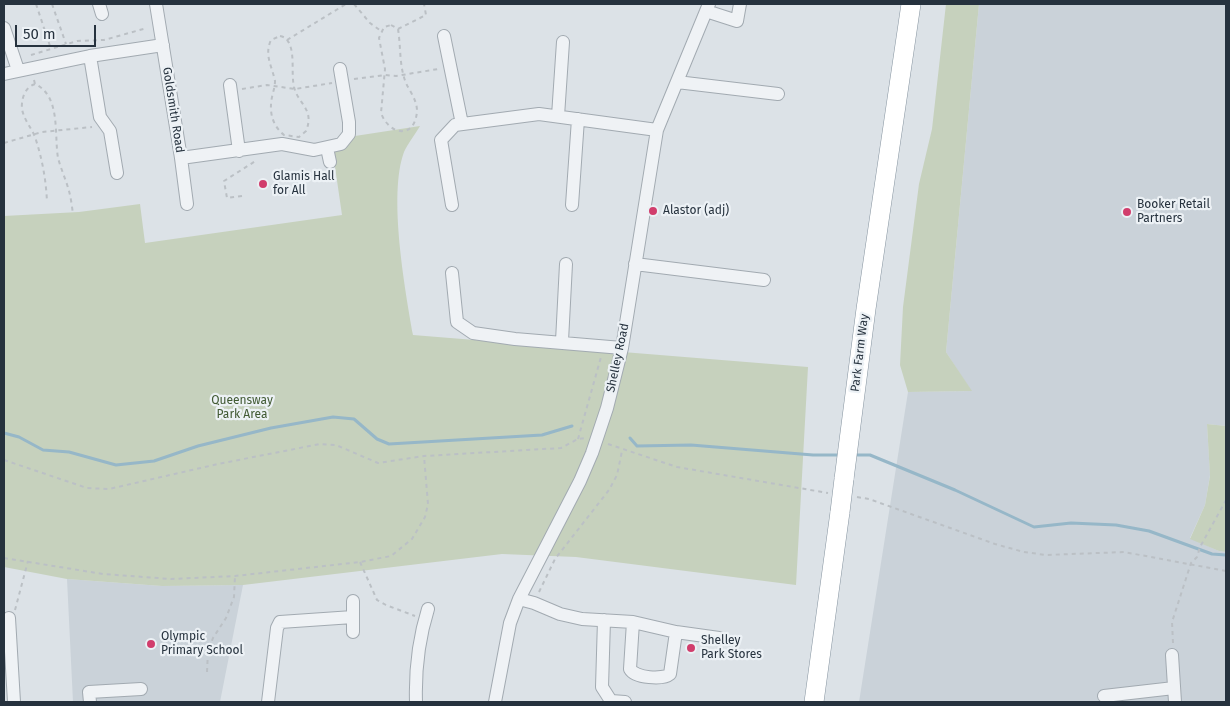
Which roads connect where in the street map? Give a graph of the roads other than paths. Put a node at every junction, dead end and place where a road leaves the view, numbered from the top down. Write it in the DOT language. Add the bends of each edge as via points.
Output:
graph roads {
  1 [pos="156,4"];
  2 [pos="740,4"];
  3 [pos="912,4"];
  4 [pos="708,7"];
  5 [pos="4,28"];
  6 [pos="444,36"];
  7 [pos="563,42"];
  8 [pos="163,45"];
  9 [pos="90,56"];
  10 [pos="16,66"];
  11 [pos="340,69"];
  12 [pos="4,74"];
  13 [pos="677,82"];
  14 [pos="230,85"];
  15 [pos="778,94"];
  16 [pos="558,116"];
  17 [pos="578,119"];
  18 [pos="462,124"];
  19 [pos="657,130"];
  20 [pos="327,148"];
  21 [pos="239,151"];
  22 [pos="181,158"];
  23 [pos="330,162"];
  24 [pos="117,173"];
  25 [pos="187,204"];
  26 [pos="452,205"];
  27 [pos="572,205"];
  28 [pos="566,264"];
  29 [pos="635,264"];
  30 [pos="452,274"];
  31 [pos="764,280"];
  32 [pos="562,341"];
  33 [pos="622,348"];
  34 [pos="519,599"];
  35 [pos="353,601"];
  36 [pos="271,612"];
  37 [pos="426,614"];
  38 [pos="353,617"];
  39 [pos="10,618"];
  40 [pos="604,620"];
  41 [pos="280,622"];
  42 [pos="633,622"];
  43 [pos="353,632"];
  44 [pos="676,632"];
  45 [pos="719,638"];
  46 [pos="1172,655"];
  47 [pos="1174,688"];
  48 [pos="141,690"];
  49 [pos="1104,696"];
  50 [pos="14,702"];
  51 [pos="90,702"];
  52 [pos="268,702"];
  53 [pos="416,702"];
  54 [pos="495,702"];
  55 [pos="625,702"];
  56 [pos="814,702"];
  57 [pos="1175,702"];
  1 -- 8 [label="street, Goldsmith Road"];
  2 -- 4 [label="street" via="737,21"];
  3 -- 56 [label="highway, Park Farm Way, bridge" via="866,309"];
  4 -- 13 [label="street, Shelley Road"];
  5 -- 10 [label="street"];
  6 -- 18 [label="street"];
  7 -- 16 [label="street"];
  8 -- 9 [label="street"];
  8 -- 22 [label="street, Goldsmith Road"];
  9 -- 10 [label="street" via="32,68"];
  9 -- 24 [label="street" via="100,118 110,131"];
  10 -- 12 [label="street"];
  11 -- 20 [label="street" via="349,134 341,144"];
  13 -- 15 [label="street"];
  13 -- 19 [label="street, Shelley Road"];
  14 -- 21 [label="street"];
  16 -- 17 [label="street"];
  16 -- 18 [label="street" via="539,114"];
  17 -- 19 [label="street"];
  17 -- 27 [label="street"];
  18 -- 26 [label="street" via="455,125 441,140"];
  19 -- 29 [label="street, Shelley Road"];
  20 -- 21 [label="street, Goldsmith Road" via="314,150 282,144"];
  20 -- 23 [label="street"];
  21 -- 22 [label="street, Goldsmith Road"];
  22 -- 25 [label="street"];
  28 -- 32 [label="street"];
  29 -- 31 [label="street"];
  29 -- 33 [label="street, Shelley Road"];
  30 -- 32 [label="street" via="458,322 473,333"];
  32 -- 33 [label="street"];
  33 -- 34 [label="street, Shelley Road" via="592,453"];
  34 -- 40 [label="street" via="560,614"];
  34 -- 54 [label="street, Shelley Road" via="510,623"];
  35 -- 38 [label="street"];
  36 -- 41 [label="street"];
  37 -- 53 [label="street" via="415,674"];
  38 -- 41 [label="street"];
  38 -- 43 [label="street"];
  39 -- 50 [label="street"];
  40 -- 42 [label="street"];
  40 -- 55 [label="street" via="602,687 610,701"];
  41 -- 52 [label="street"];
  42 -- 44 [label="street"];
  42 -- 44 [label="street" via="630,669 640,676 666,677 670,674"];
  44 -- 45 [label="street"];
  46 -- 47 [label="street"];
  47 -- 49 [label="street"];
  47 -- 57 [label="street"];
  48 -- 51 [label="street" via="89,692"];
}
